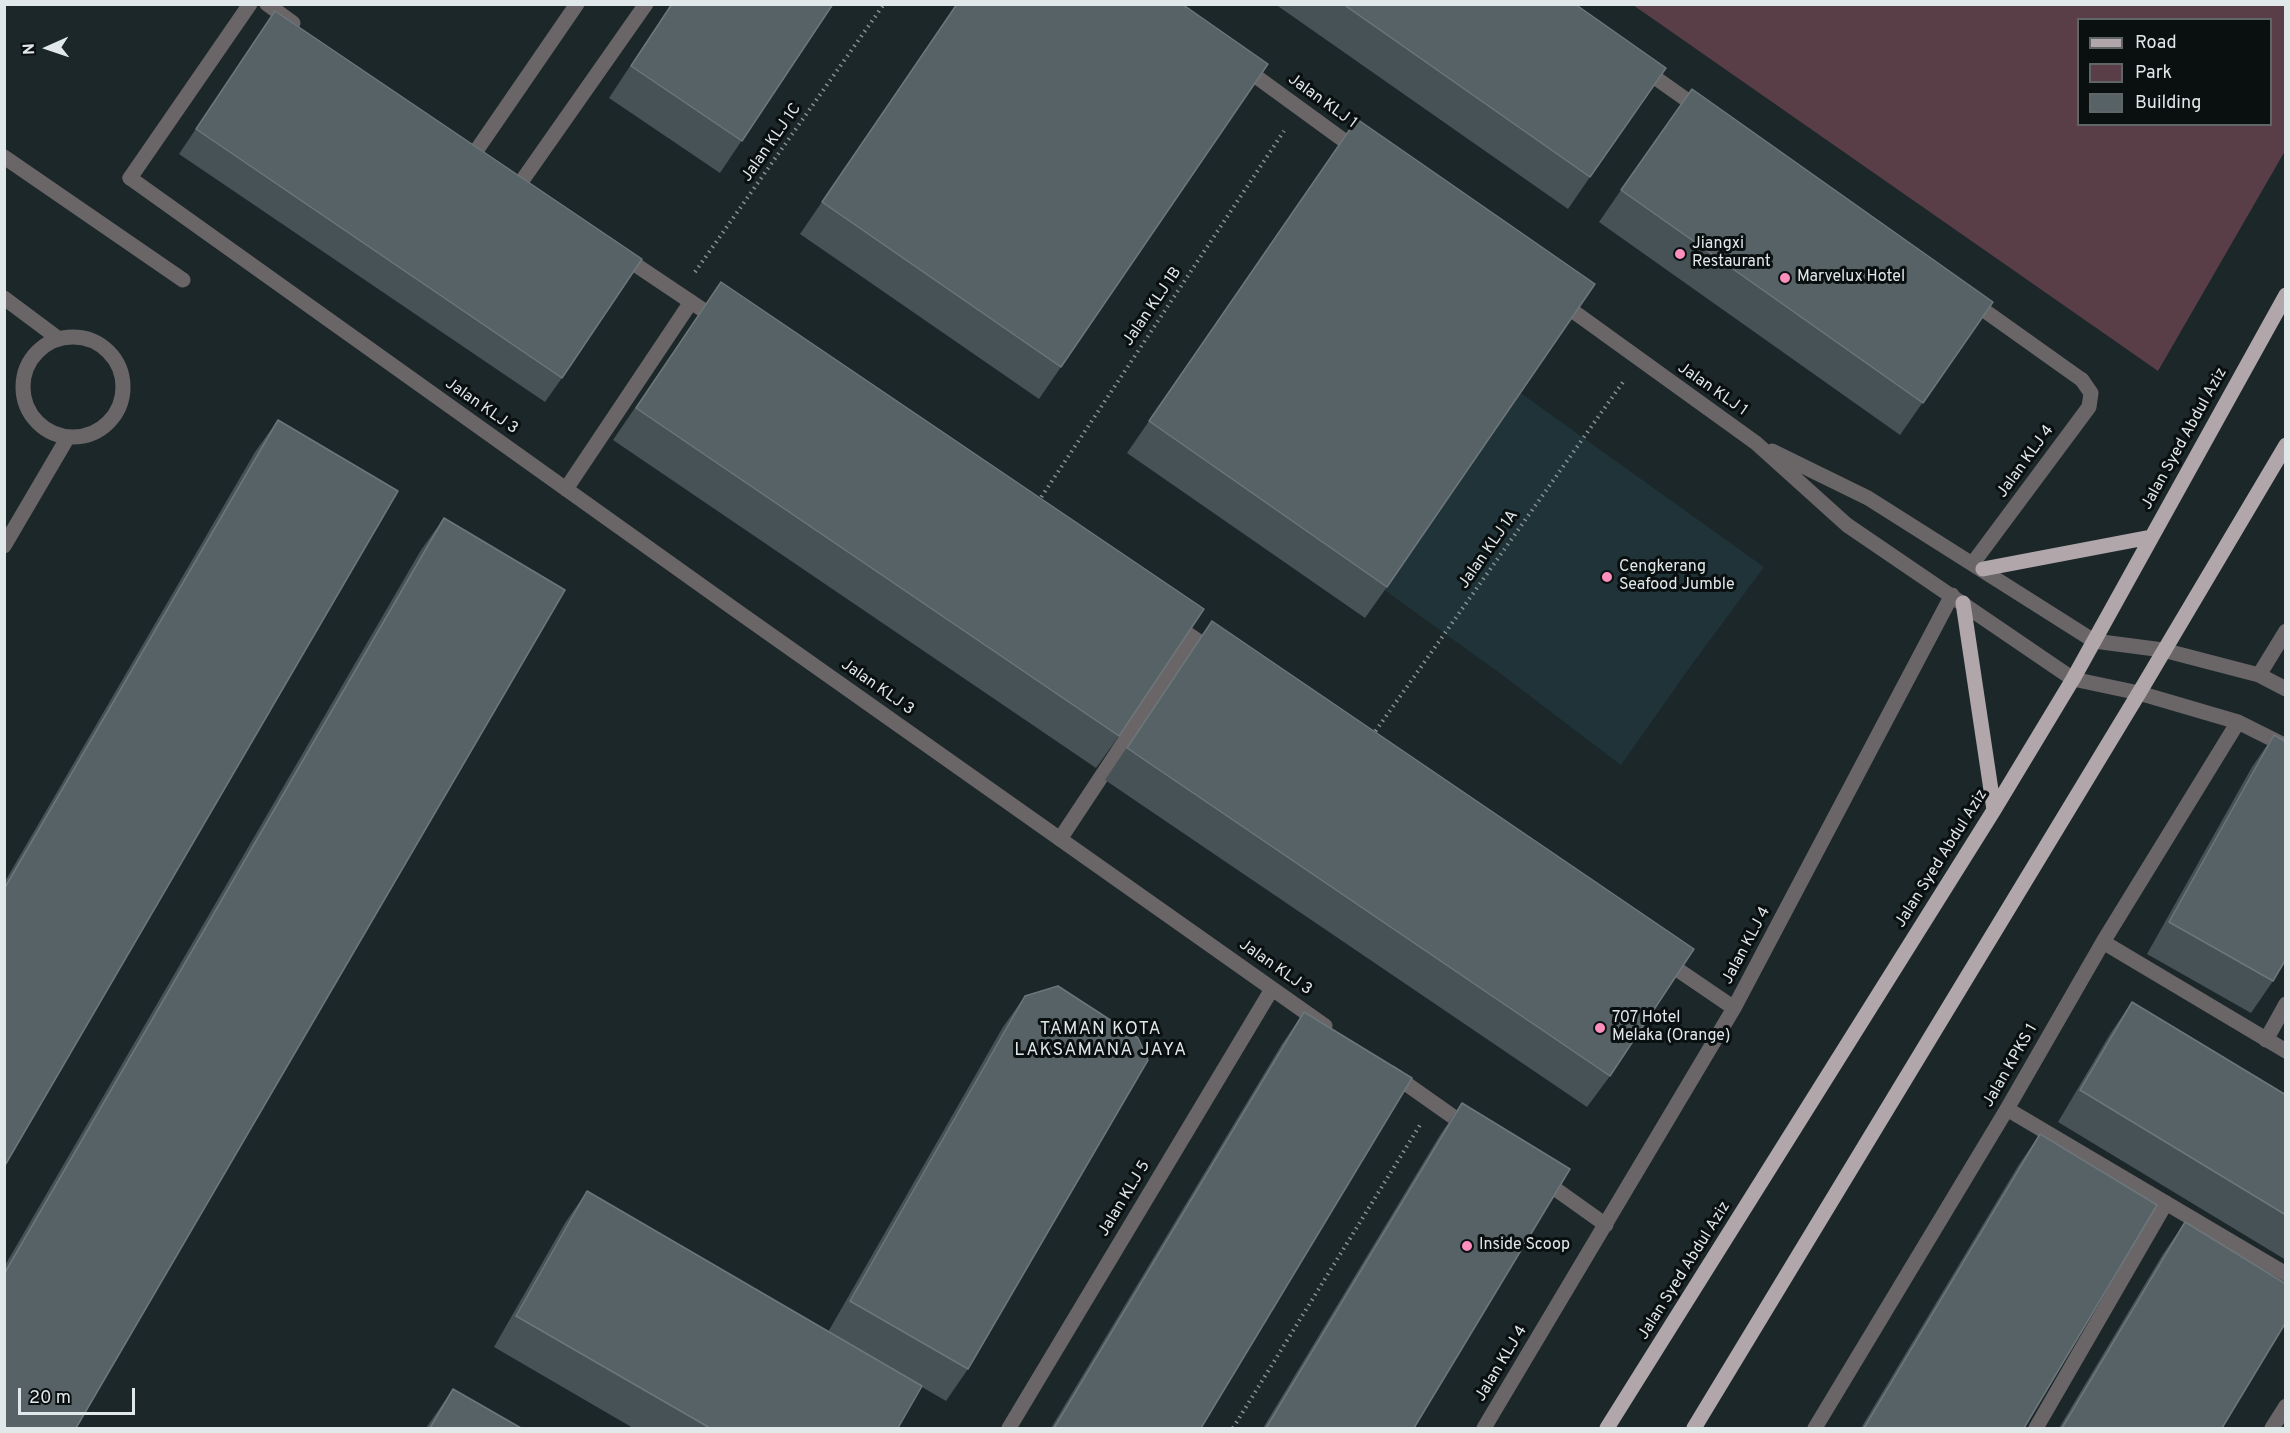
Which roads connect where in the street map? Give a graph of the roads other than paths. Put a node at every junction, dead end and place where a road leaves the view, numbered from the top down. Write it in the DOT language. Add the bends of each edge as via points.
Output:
graph roads {
  1 [pos="250,4"];
  2 [pos="267,4"];
  3 [pos="577,4"];
  4 [pos="646,4"];
  5 [pos="304,32"];
  6 [pos="1629,59"];
  7 [pos="1232,60"];
  8 [pos="1716,121"];
  9 [pos="474,153"];
  10 [pos="4,157"];
  11 [pos="1365,157"];
  12 [pos="519,185"];
  13 [pos="613,249"];
  14 [pos="183,280"];
  15 [pos="1544,290"];
  16 [pos="1957,291"];
  17 [pos="2286,295"];
  18 [pos="4,298"];
  19 [pos="685,298"];
  20 [pos="730,327"];
  21 [pos="59,339"];
  22 [pos="68,437"];
  23 [pos="1756,443"];
  24 [pos="2286,445"];
  25 [pos="566,489"];
  26 [pos="2151,537"];
  27 [pos="4,546"];
  28 [pos="1978,566"];
  29 [pos="1958,599"];
  30 [pos="1156,612"];
  31 [pos="2286,631"];
  32 [pos="1193,638"];
  33 [pos="2094,640"];
  34 [pos="2163,650"];
  35 [pos="1223,658"];
  36 [pos="2259,675"];
  37 [pos="2073,679"];
  38 [pos="2286,689"];
  39 [pos="2139,693"];
  40 [pos="2238,722"];
  41 [pos="2286,746"];
  42 [pos="1994,810"];
  43 [pos="1060,839"];
  44 [pos="2103,942"];
  45 [pos="1655,954"];
  46 [pos="1272,989"];
  47 [pos="2286,1004"];
  48 [pos="1734,1008"];
  49 [pos="1339,1036"];
  50 [pos="2266,1040"];
  51 [pos="2286,1052"];
  52 [pos="1377,1063"];
  53 [pos="2007,1109"];
  54 [pos="1482,1137"];
  55 [pos="1530,1171"];
  56 [pos="2166,1203"];
  57 [pos="1606,1225"];
  58 [pos="2286,1274"];
  59 [pos="2286,1406"];
  60 [pos="1009,1428"];
  61 [pos="1484,1428"];
  62 [pos="1607,1428"];
  63 [pos="1694,1428"];
  64 [pos="1815,1428"];
  65 [pos="2036,1428"];
  66 [pos="2272,1428"];
  1 -- 25 [label="street, Jalan KLJ 3" via="130,178"];
  2 -- 5 [label="street"];
  3 -- 9 [label="street"];
  4 -- 12 [label="street"];
  6 -- 8 [label="street"];
  7 -- 11 [label="street, Jalan KLJ 1"];
  10 -- 14 [label="street"];
  13 -- 19 [label="street"];
  15 -- 23 [label="street, Jalan KLJ 1"];
  16 -- 28 [label="street, Jalan KLJ 4" via="2082,380 2091,393 2089,407"];
  17 -- 26 [label="main road, Jalan Syed Abdul Aziz"];
  18 -- 21 [label="street"];
  19 -- 20 [label="street"];
  19 -- 25 [label="street"];
  21 -- 22 [label="street" via="44,346 32,359 23,392 38,423"];
  21 -- 22 [label="street" via="90,339 115,360 122,374 120,406 111,420 84,436"];
  22 -- 27 [label="street"];
  23 -- 28 [label="street, Jalan KLJ 1" via="1868,498"];
  23 -- 29 [label="street, Jalan KLJ 1" via="1847,525"];
  24 -- 34 [label="main road"];
  25 -- 43 [label="street, Jalan KLJ 3"];
  26 -- 28 [label="main road"];
  26 -- 33 [label="main road, Jalan Syed Abdul Aziz"];
  28 -- 33 [label="street, Jalan KLJ 1"];
  29 -- 37 [label="street, Jalan KLJ 1"];
  29 -- 42 [label="main road"];
  29 -- 48 [label="street, Jalan KLJ 4"];
  30 -- 32 [label="street"];
  31 -- 36 [label="street"];
  32 -- 35 [label="street"];
  32 -- 43 [label="street"];
  33 -- 34 [label="street"];
  33 -- 37 [label="main road, Jalan Syed Abdul Aziz"];
  34 -- 36 [label="street"];
  34 -- 39 [label="main road"];
  36 -- 38 [label="street"];
  37 -- 39 [label="street"];
  37 -- 42 [label="main road, Jalan Syed Abdul Aziz"];
  39 -- 40 [label="street"];
  39 -- 63 [label="main road"];
  40 -- 41 [label="street"];
  40 -- 44 [label="street, Jalan KPKS 1"];
  42 -- 62 [label="main road, Jalan Syed Abdul Aziz"];
  43 -- 46 [label="street, Jalan KLJ 3"];
  44 -- 50 [label="street"];
  44 -- 53 [label="street, Jalan KPKS 1"];
  45 -- 48 [label="street"];
  46 -- 49 [label="street, Jalan KLJ 3"];
  46 -- 60 [label="street, Jalan KLJ 5"];
  47 -- 50 [label="street"];
  48 -- 57 [label="street, Jalan KLJ 4"];
  50 -- 51 [label="street"];
  52 -- 54 [label="street"];
  53 -- 56 [label="street"];
  53 -- 64 [label="street, Jalan KPKS 1"];
  55 -- 57 [label="street"];
  56 -- 58 [label="street"];
  56 -- 65 [label="street"];
  57 -- 61 [label="street, Jalan KLJ 4"];
  59 -- 66 [label="street"];
}
